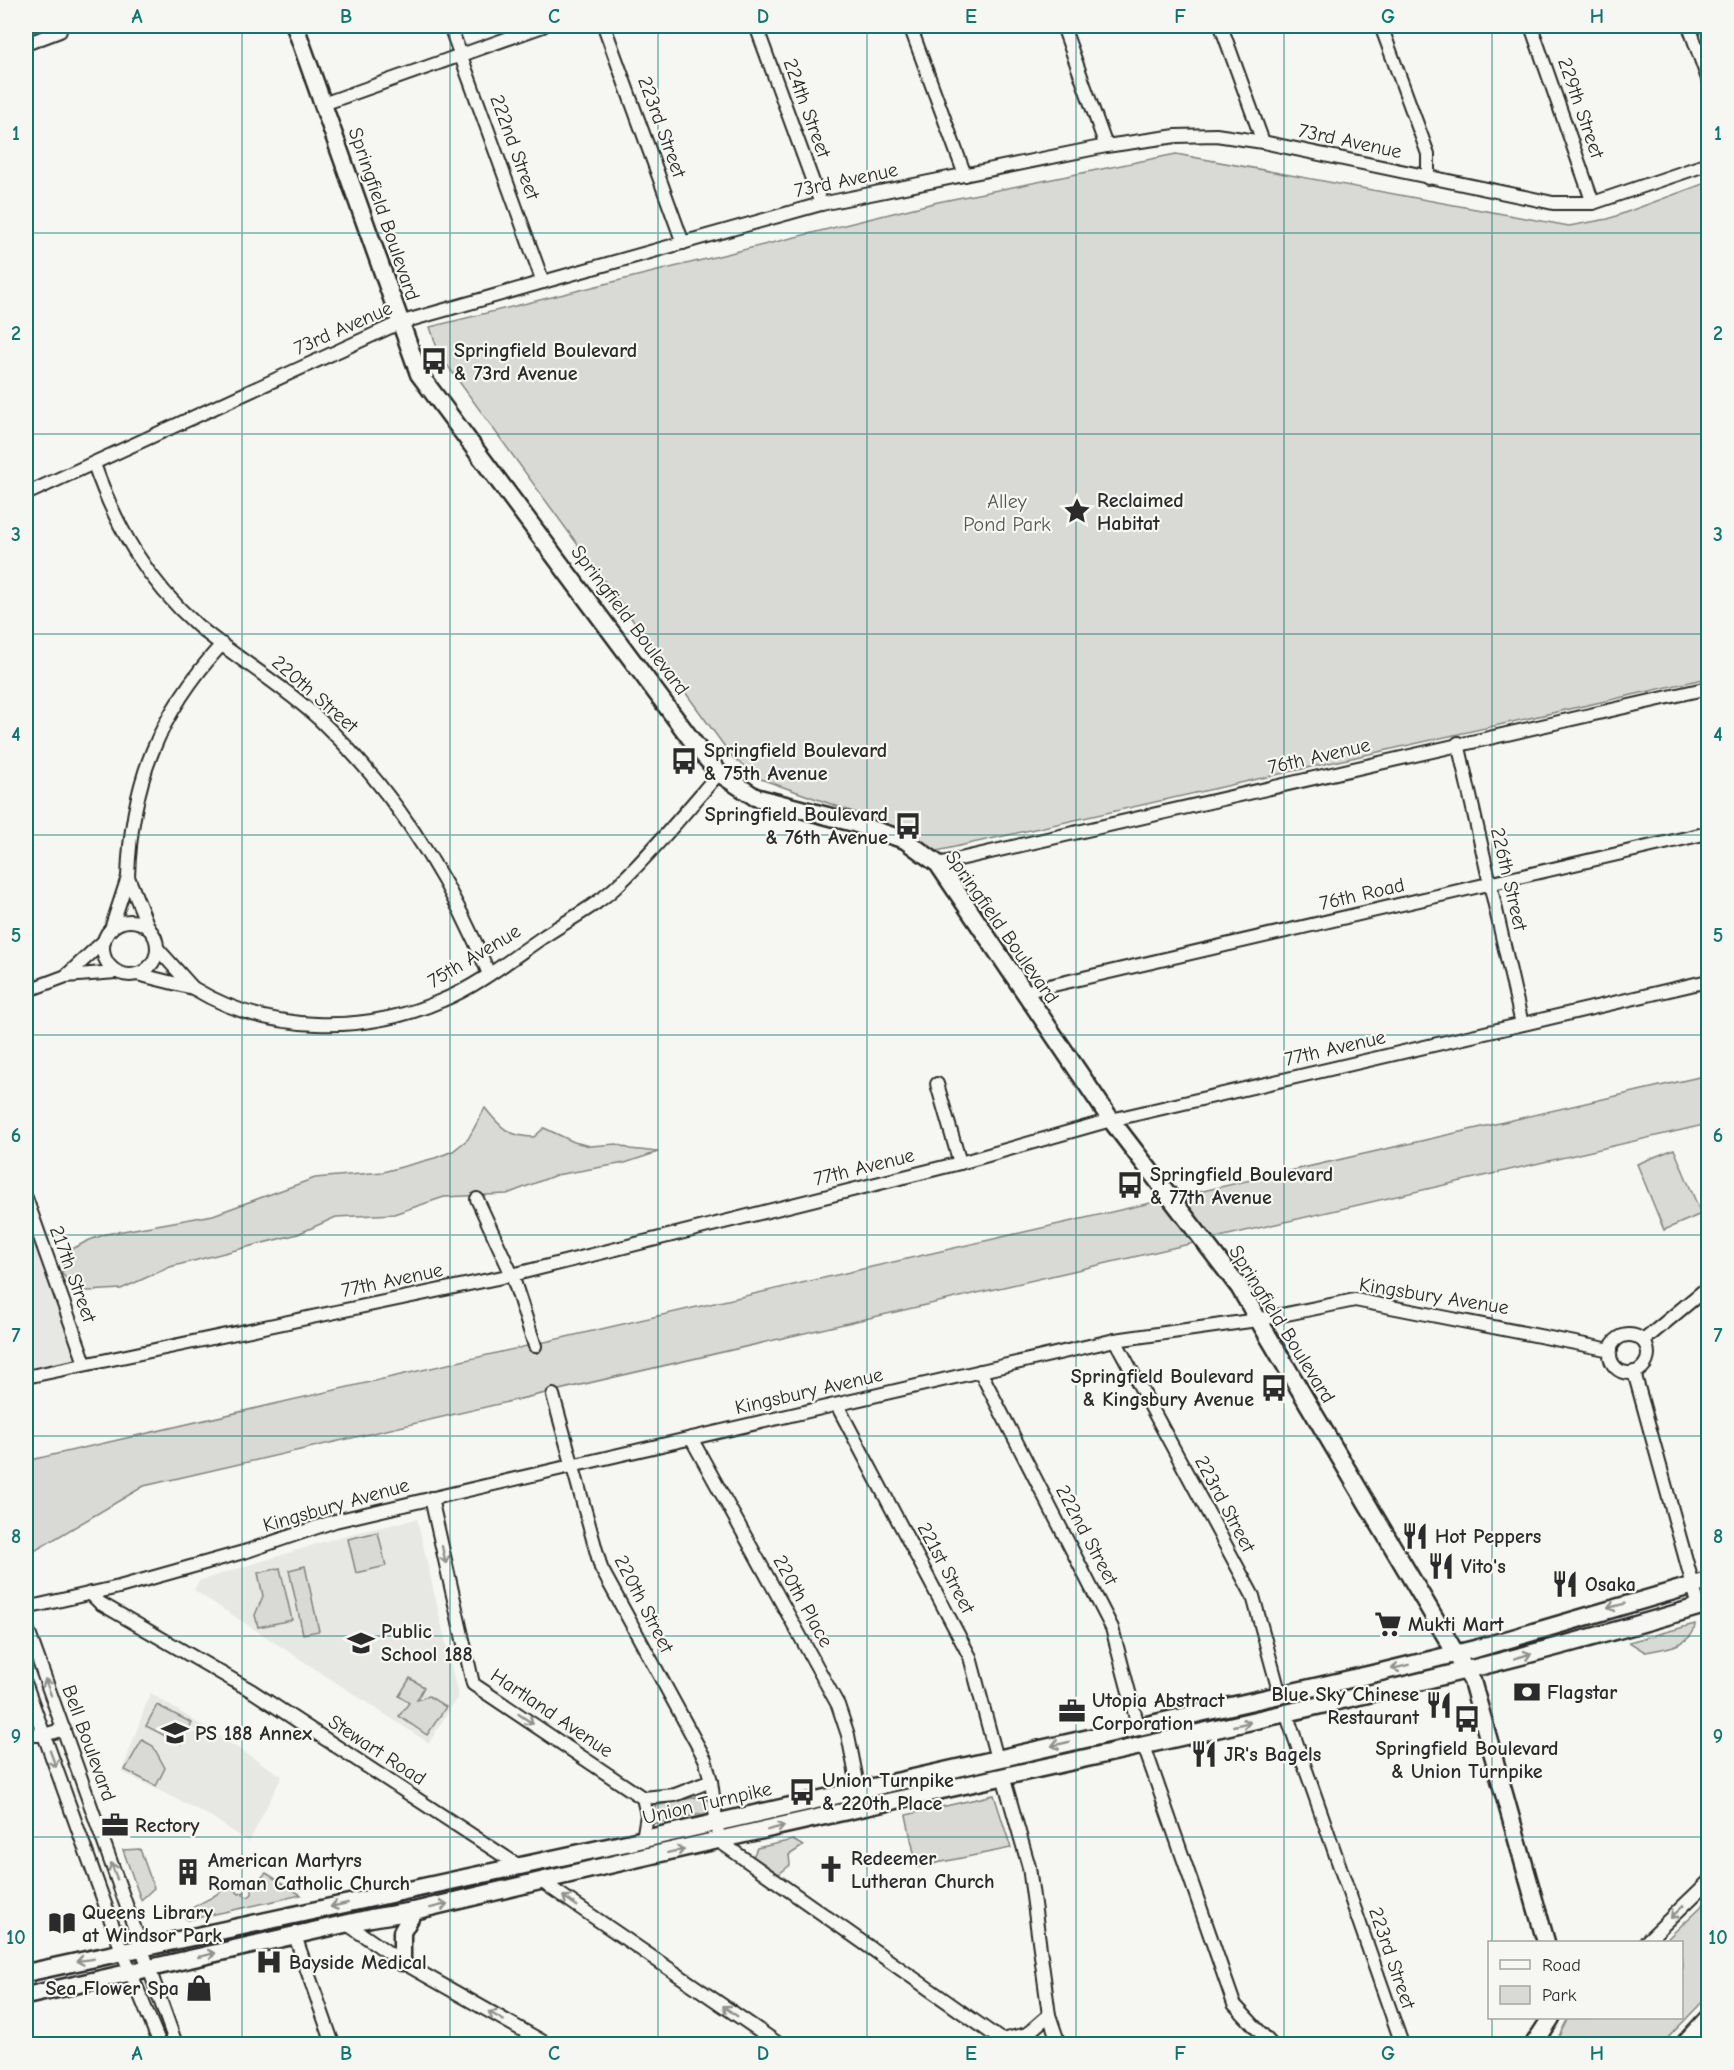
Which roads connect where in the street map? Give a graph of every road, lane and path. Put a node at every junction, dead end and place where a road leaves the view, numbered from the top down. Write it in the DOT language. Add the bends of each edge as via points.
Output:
graph roads {
  1 [pos="295,26"];
  2 [pos="450,26"];
  3 [pos="543,26"];
  4 [pos="604,26"];
  5 [pos="756,26"];
  6 [pos="910,26"];
  7 [pos="1063,26"];
  8 [pos="1221,26"];
  9 [pos="1381,26"];
  10 [pos="1531,26"];
  11 [pos="1689,26"];
  12 [pos="60,31"];
  13 [pos="26,44"];
  14 [pos="461,55"];
  15 [pos="1708,79"];
  16 [pos="323,104"];
  17 [pos="1263,142"];
  18 [pos="1106,146"];
  19 [pos="1708,160"];
  20 [pos="965,175"];
  21 [pos="1428,178"];
  22 [pos="1593,202"];
  23 [pos="821,204"];
  24 [pos="683,243"];
  25 [pos="543,282"];
  26 [pos="399,324"];
  27 [pos="94,464"];
  28 [pos="26,494"];
  29 [pos="222,644"];
  30 [pos="1708,688"];
  31 [pos="1458,743"];
  32 [pos="719,773"];
  33 [pos="1708,833"];
  34 [pos="938,864"];
  35 [pos="128,877"];
  36 [pos="1490,884"];
  37 [pos="111,929"];
  38 [pos="149,929"];
  39 [pos="104,941"];
  40 [pos="157,948"];
  41 [pos="116,972"];
  42 [pos="137,974"];
  43 [pos="489,974"];
  44 [pos="66,976"];
  45 [pos="1708,981"];
  46 [pos="193,988"];
  47 [pos="26,992"];
  48 [pos="1023,992"];
  49 [pos="1522,1024"];
  50 [pos="937,1084"];
  51 [pos="1111,1120"];
  52 [pos="960,1163"];
  53 [pos="26,1198"];
  54 [pos="477,1199"];
  55 [pos="512,1275"];
  56 [pos="1708,1287"];
  57 [pos="1257,1320"];
  58 [pos="1115,1340"];
  59 [pos="1643,1341"];
  60 [pos="536,1346"];
  61 [pos="1611,1350"];
  62 [pos="85,1363"];
  63 [pos="980,1371"];
  64 [pos="1634,1372"];
  65 [pos="26,1377"];
  66 [pos="554,1395"];
  67 [pos="837,1405"];
  68 [pos="691,1438"];
  69 [pos="571,1466"];
  70 [pos="431,1498"];
  71 [pos="1701,1583"];
  72 [pos="90,1593"];
  73 [pos="1704,1606"];
  74 [pos="26,1608"];
  75 [pos="26,1625"];
  76 [pos="1457,1653"];
  77 [pos="1467,1672"];
  78 [pos="26,1684"];
  79 [pos="1280,1695"];
  80 [pos="1286,1713"];
  81 [pos="1138,1726"];
  82 [pos="64,1729"];
  83 [pos="26,1735"];
  84 [pos="44,1735"];
  85 [pos="1144,1746"];
  86 [pos="997,1759"];
  87 [pos="1002,1776"];
  88 [pos="711,1781"];
  89 [pos="859,1791"];
  90 [pos="643,1798"];
  91 [pos="716,1823"];
  92 [pos="643,1839"];
  93 [pos="719,1841"];
  94 [pos="519,1866"];
  95 [pos="541,1881"];
  96 [pos="1708,1882"];
  97 [pos="414,1911"];
  98 [pos="347,1923"];
  99 [pos="295,1936"];
  100 [pos="1546,1941"];
  101 [pos="1647,1941"];
  102 [pos="142,1950"];
  103 [pos="123,1954"];
  104 [pos="402,1962"];
  105 [pos="150,1969"];
  106 [pos="131,1972"];
  107 [pos="26,1974"];
  108 [pos="26,1996"];
  109 [pos="1049,2015"];
  110 [pos="1550,2019"];
  111 [pos="1708,2019"];
  112 [pos="1708,2034"];
  113 [pos="1004,2042"];
  114 [pos="160,2044"];
  115 [pos="176,2044"];
  116 [pos="333,2044"];
  117 [pos="547,2044"];
  118 [pos="778,2044"];
  119 [pos="1059,2044"];
  120 [pos="1271,2044"];
  121 [pos="1402,2044"];
  122 [pos="1534,2044"];
  123 [pos="1685,2044"];
  124 [pos="1698,2044"];
  1 -- 16 [label="main road, Springfield Boulevard"];
  2 -- 14 [label="street, 222nd Street"];
  3 -- 14 [label="street"];
  4 -- 24 [label="street, 223rd Street"];
  5 -- 23 [label="street, 224th Street"];
  6 -- 20 [label="street"];
  7 -- 18 [label="street"];
  8 -- 17 [label="street"];
  9 -- 21 [label="street" via="1428,154"];
  10 -- 22 [label="street, 229th Street"];
  11 -- 15 [label="street"];
  12 -- 13 [label="street"];
  14 -- 16 [label="street"];
  14 -- 25 [label="street, 222nd Street"];
  16 -- 26 [label="main road, Springfield Boulevard"];
  17 -- 18 [label="street, 73rd Avenue" via="1216,135 1176,136"];
  17 -- 21 [label="street, 73rd Avenue"];
  18 -- 20 [label="street, 73rd Avenue"];
  19 -- 22 [label="street, 73rd Avenue" via="1702,166"];
  20 -- 23 [label="street, 73rd Avenue"];
  21 -- 22 [label="street, 73rd Avenue" via="1552,203"];
  23 -- 24 [label="street, 73rd Avenue"];
  24 -- 25 [label="street, 73rd Avenue"];
  25 -- 26 [label="street, 73rd Avenue"];
  26 -- 27 [label="street, 73rd Avenue"];
  26 -- 32 [label="main road, Springfield Boulevard" via="419,374"];
  27 -- 28 [label="street, 73rd Avenue"];
  27 -- 29 [label="street, 220th Street" via="119,526 150,575 198,626"];
  29 -- 35 [label="street" via="181,695 154,744 136,797"];
  29 -- 43 [label="street, 220th Street" via="319,718 381,785 436,864 467,921"];
  30 -- 31 [label="street, 76th Avenue"];
  31 -- 34 [label="street, 76th Avenue"];
  31 -- 36 [label="street, 226th Street"];
  32 -- 34 [label="main road, Springfield Boulevard" via="755,797 905,840"];
  32 -- 43 [label="street, 75th Avenue" via="619,884"];
  33 -- 36 [label="street, 76th Road"];
  34 -- 48 [label="main road, Springfield Boulevard"];
  35 -- 37 [label="street"];
  35 -- 38 [label="street"];
  36 -- 48 [label="street, 76th Road"];
  36 -- 49 [label="street, 226th Street"];
  37 -- 38 [label="street" via="131,921"];
  37 -- 39 [label="street"];
  38 -- 40 [label="street"];
  39 -- 41 [label="street" via="106,961"];
  39 -- 44 [label="street"];
  40 -- 42 [label="street" via="153,961"];
  40 -- 46 [label="street, 75th Avenue"];
  41 -- 42 [label="street"];
  41 -- 44 [label="street"];
  42 -- 46 [label="street, 75th Avenue"];
  43 -- 46 [label="street, 75th Avenue" via="433,1004 355,1024 321,1025 266,1017 237,1009"];
  44 -- 47 [label="street"];
  45 -- 49 [label="street, 77th Avenue"];
  48 -- 51 [label="main road, Springfield Boulevard"];
  49 -- 51 [label="street, 77th Avenue"];
  50 -- 52 [label="street"];
  51 -- 52 [label="street, 77th Avenue"];
  51 -- 57 [label="main road, Springfield Boulevard" via="1239,1287"];
  52 -- 55 [label="street, 77th Avenue"];
  53 -- 62 [label="street, 217th Street"];
  54 -- 55 [label="street"];
  55 -- 60 [label="street"];
  55 -- 62 [label="street, 77th Avenue"];
  56 -- 59 [label="street"];
  57 -- 58 [label="street, Kingsbury Avenue"];
  57 -- 61 [label="street, Kingsbury Avenue" via="1355,1300"];
  57 -- 76 [label="main road, Springfield Boulevard"];
  58 -- 63 [label="street, Kingsbury Avenue"];
  58 -- 79 [label="street, 223rd Street" via="1253,1596"];
  59 -- 61 [label="street" via="1637,1336 1624,1336"];
  59 -- 64 [label="street" via="1648,1359"];
  61 -- 64 [label="street" via="1619,1370"];
  62 -- 65 [label="street, 77th Avenue"];
  63 -- 67 [label="street, Kingsbury Avenue"];
  63 -- 81 [label="street, 222nd Street" via="1112,1628"];
  64 -- 71 [label="street"];
  66 -- 69 [label="street, 220th Street"];
  67 -- 68 [label="street, Kingsbury Avenue"];
  67 -- 86 [label="street, 221st Street" via="970,1657"];
  68 -- 69 [label="street, Kingsbury Avenue"];
  68 -- 89 [label="street, 220th Place" via="838,1705"];
  69 -- 70 [label="street, Kingsbury Avenue"];
  69 -- 88 [label="street, 220th Street" via="601,1568 705,1759"];
  70 -- 72 [label="street, Kingsbury Avenue" via="336,1521 247,1551"];
  70 -- 90 [label="street, Hartland Avenue, one-way" via="473,1684"];
  71 -- 73 [label="street"];
  71 -- 76 [label="main road, Union Turnpike, one-way"];
  72 -- 74 [label="street, Kingsbury Avenue"];
  72 -- 94 [label="street, Stewart Road" via="100,1603 252,1691"];
  77 -- 73 [label="main road, Union Turnpike, one-way"];
  82 -- 75 [label="street, Bell Boulevard, one-way"];
  76 -- 77 [label="main road, Springfield Boulevard"];
  76 -- 79 [label="main road, Union Turnpike, one-way"];
  77 -- 80 [label="main road, Union Turnpike"];
  77 -- 100 [label="main road, Springfield Boulevard" via="1479,1701"];
  78 -- 84 [label="street, Bell Boulevard"];
  79 -- 81 [label="main road, Union Turnpike"];
  85 -- 80 [label="main road, Union Turnpike, one-way"];
  80 -- 121 [label="street, 223rd Street"];
  81 -- 86 [label="main road, Union Turnpike, one-way"];
  82 -- 84 [label="street"];
  102 -- 82 [label="street, Bell Boulevard, one-way"];
  83 -- 84 [label="street"];
  84 -- 103 [label="street, Bell Boulevard, one-way"];
  85 -- 87 [label="main road, Union Turnpike"];
  85 -- 120 [label="street" via="1234,2004"];
  86 -- 89 [label="main road, Union Turnpike"];
  93 -- 87 [label="main road, Union Turnpike, one-way"];
  87 -- 109 [label="street" via="1029,1867"];
  88 -- 90 [label="street" via="675,1795"];
  88 -- 91 [label="street, 220th Street"];
  89 -- 91 [label="main road, Union Turnpike"];
  90 -- 92 [label="street" via="647,1815"];
  91 -- 92 [label="main road, Union Turnpike"];
  91 -- 93 [label="street"];
  92 -- 94 [label="main road, Union Turnpike"];
  95 -- 93 [label="main road, Union Turnpike, one-way"];
  93 -- 113 [label="street"];
  94 -- 102 [label="main road, Union Turnpike, one-way"];
  97 -- 95 [label="main road, Union Turnpike, one-way"];
  118 -- 95 [label="street, one-way"];
  96 -- 101 [label="street, one-way"];
  97 -- 98 [label="main road, Union Turnpike"];
  97 -- 104 [label="main road" via="402,1932"];
  98 -- 99 [label="main road, Union Turnpike"];
  98 -- 104 [label="street"];
  105 -- 99 [label="main road, Union Turnpike, one-way"];
  99 -- 116 [label="street"];
  102 -- 103 [label="main road, Union Turnpike"];
  102 -- 105 [label="street, Bell Boulevard"];
  103 -- 106 [label="street, Bell Boulevard"];
  103 -- 107 [label="main road, Union Turnpike, one-way"];
  117 -- 104 [label="street, one-way"];
  105 -- 106 [label="main road, Union Turnpike"];
  105 -- 115 [label="street, Bell Boulevard"];
  106 -- 108 [label="main road, Union Turnpike"];
  106 -- 114 [label="street, Bell Boulevard"];
  109 -- 113 [label="street" via="1027,2034"];
  109 -- 119 [label="street"];
  110 -- 122 [label="main road"];
  111 -- 123 [label="highway"];
  112 -- 124 [label="highway"];
}
